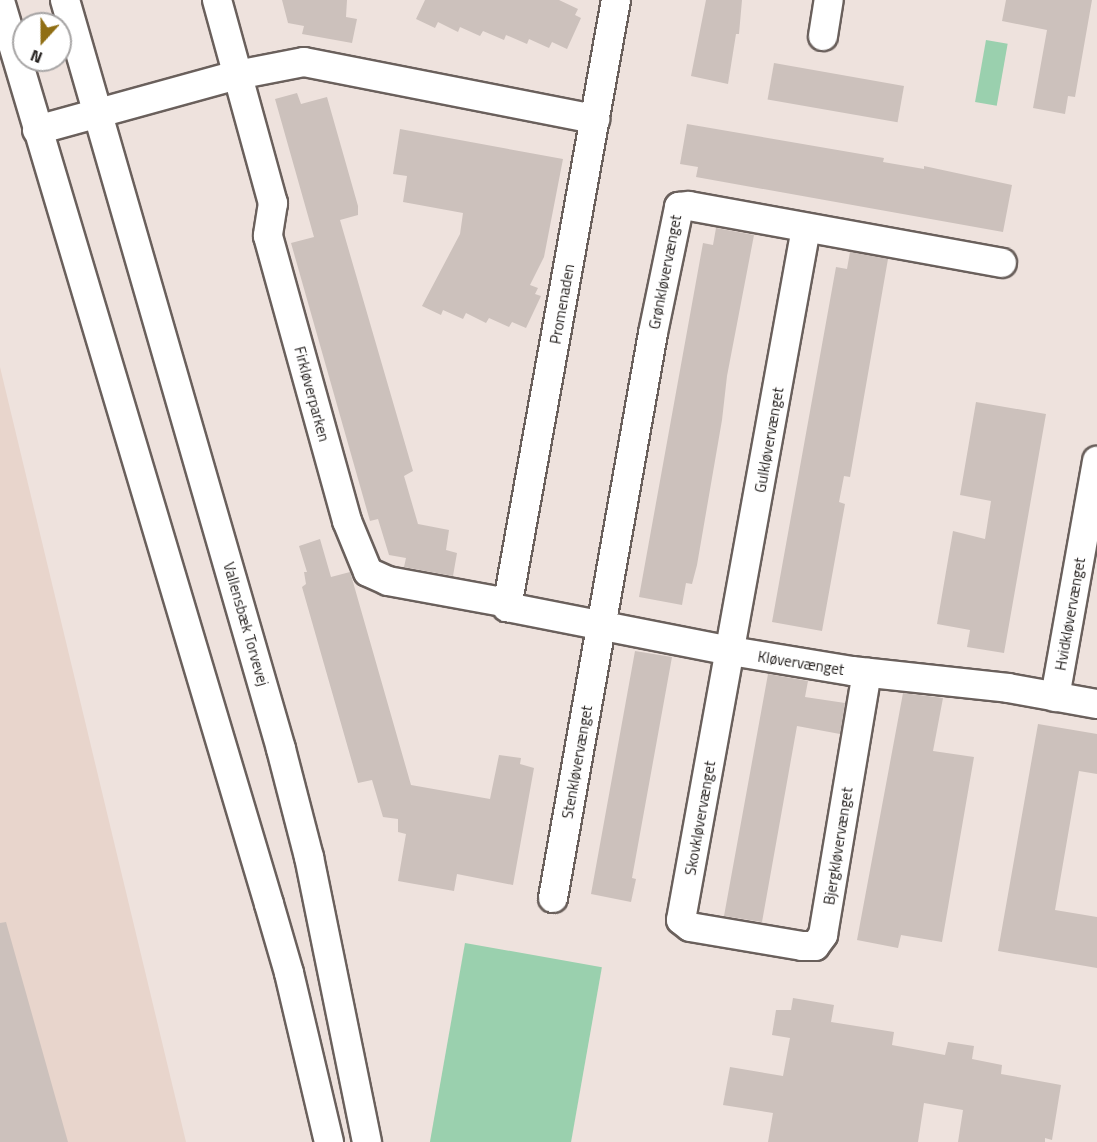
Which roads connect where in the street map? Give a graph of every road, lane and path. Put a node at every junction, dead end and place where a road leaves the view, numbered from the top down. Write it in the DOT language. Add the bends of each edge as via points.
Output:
graph roads {
  1 [pos="65,0"];
  2 [pos="217,0"];
  3 [pos="616,0"];
  4 [pos="829,0"];
  5 [pos="0,1"];
  6 [pos="823,36"];
  7 [pos="237,75"];
  8 [pos="99,113"];
  9 [pos="595,118"];
  10 [pos="38,130"];
  11 [pos="806,228"];
  12 [pos="1002,263"];
  13 [pos="1097,460"];
  14 [pos="507,605"];
  15 [pos="601,626"];
  16 [pos="731,651"];
  17 [pos="867,673"];
  18 [pos="1055,697"];
  19 [pos="1097,704"];
  20 [pos="553,898"];
  21 [pos="743,938"];
  22 [pos="329,1142"];
  23 [pos="368,1142"];
  1 -- 8 [label="street, Vallensbæk Torvevej"];
  2 -- 7 [label="street, Firkløverparken"];
  3 -- 9 [label="street, Promenaden"];
  4 -- 6 [label="street"];
  5 -- 10 [label="street"];
  7 -- 8 [label="street"];
  7 -- 9 [label="street" via="304,63"];
  7 -- 14 [label="street, Firkløverparken" via="273,203 268,236 347,521 368,572 388,581"];
  8 -- 10 [label="street"];
  8 -- 23 [label="street, Vallensbæk Torvevej" via="284,760 309,858"];
  9 -- 14 [label="street, Promenaden"];
  10 -- 22 [label="street" via="289,973"];
  11 -- 12 [label="street, Grønkløvervænget"];
  11 -- 15 [label="street, Grønkløvervænget" via="689,206 679,207 675,213"];
  11 -- 16 [label="street, Gulkløvervænget"];
  13 -- 18 [label="street, Hvidkløvervænget"];
  14 -- 15 [label="street, Kløvervænget"];
  15 -- 16 [label="street, Kløvervænget"];
  15 -- 20 [label="street, Stenkløvervænget"];
  16 -- 17 [label="street, Kløvervænget"];
  16 -- 21 [label="street, Skovkløvervænget" via="681,920 690,927"];
  17 -- 18 [label="street, Kløvervænget"];
  17 -- 21 [label="street, Bjergkløvervænget" via="823,935 815,946"];
  18 -- 19 [label="street, Kløvervænget"];
}
